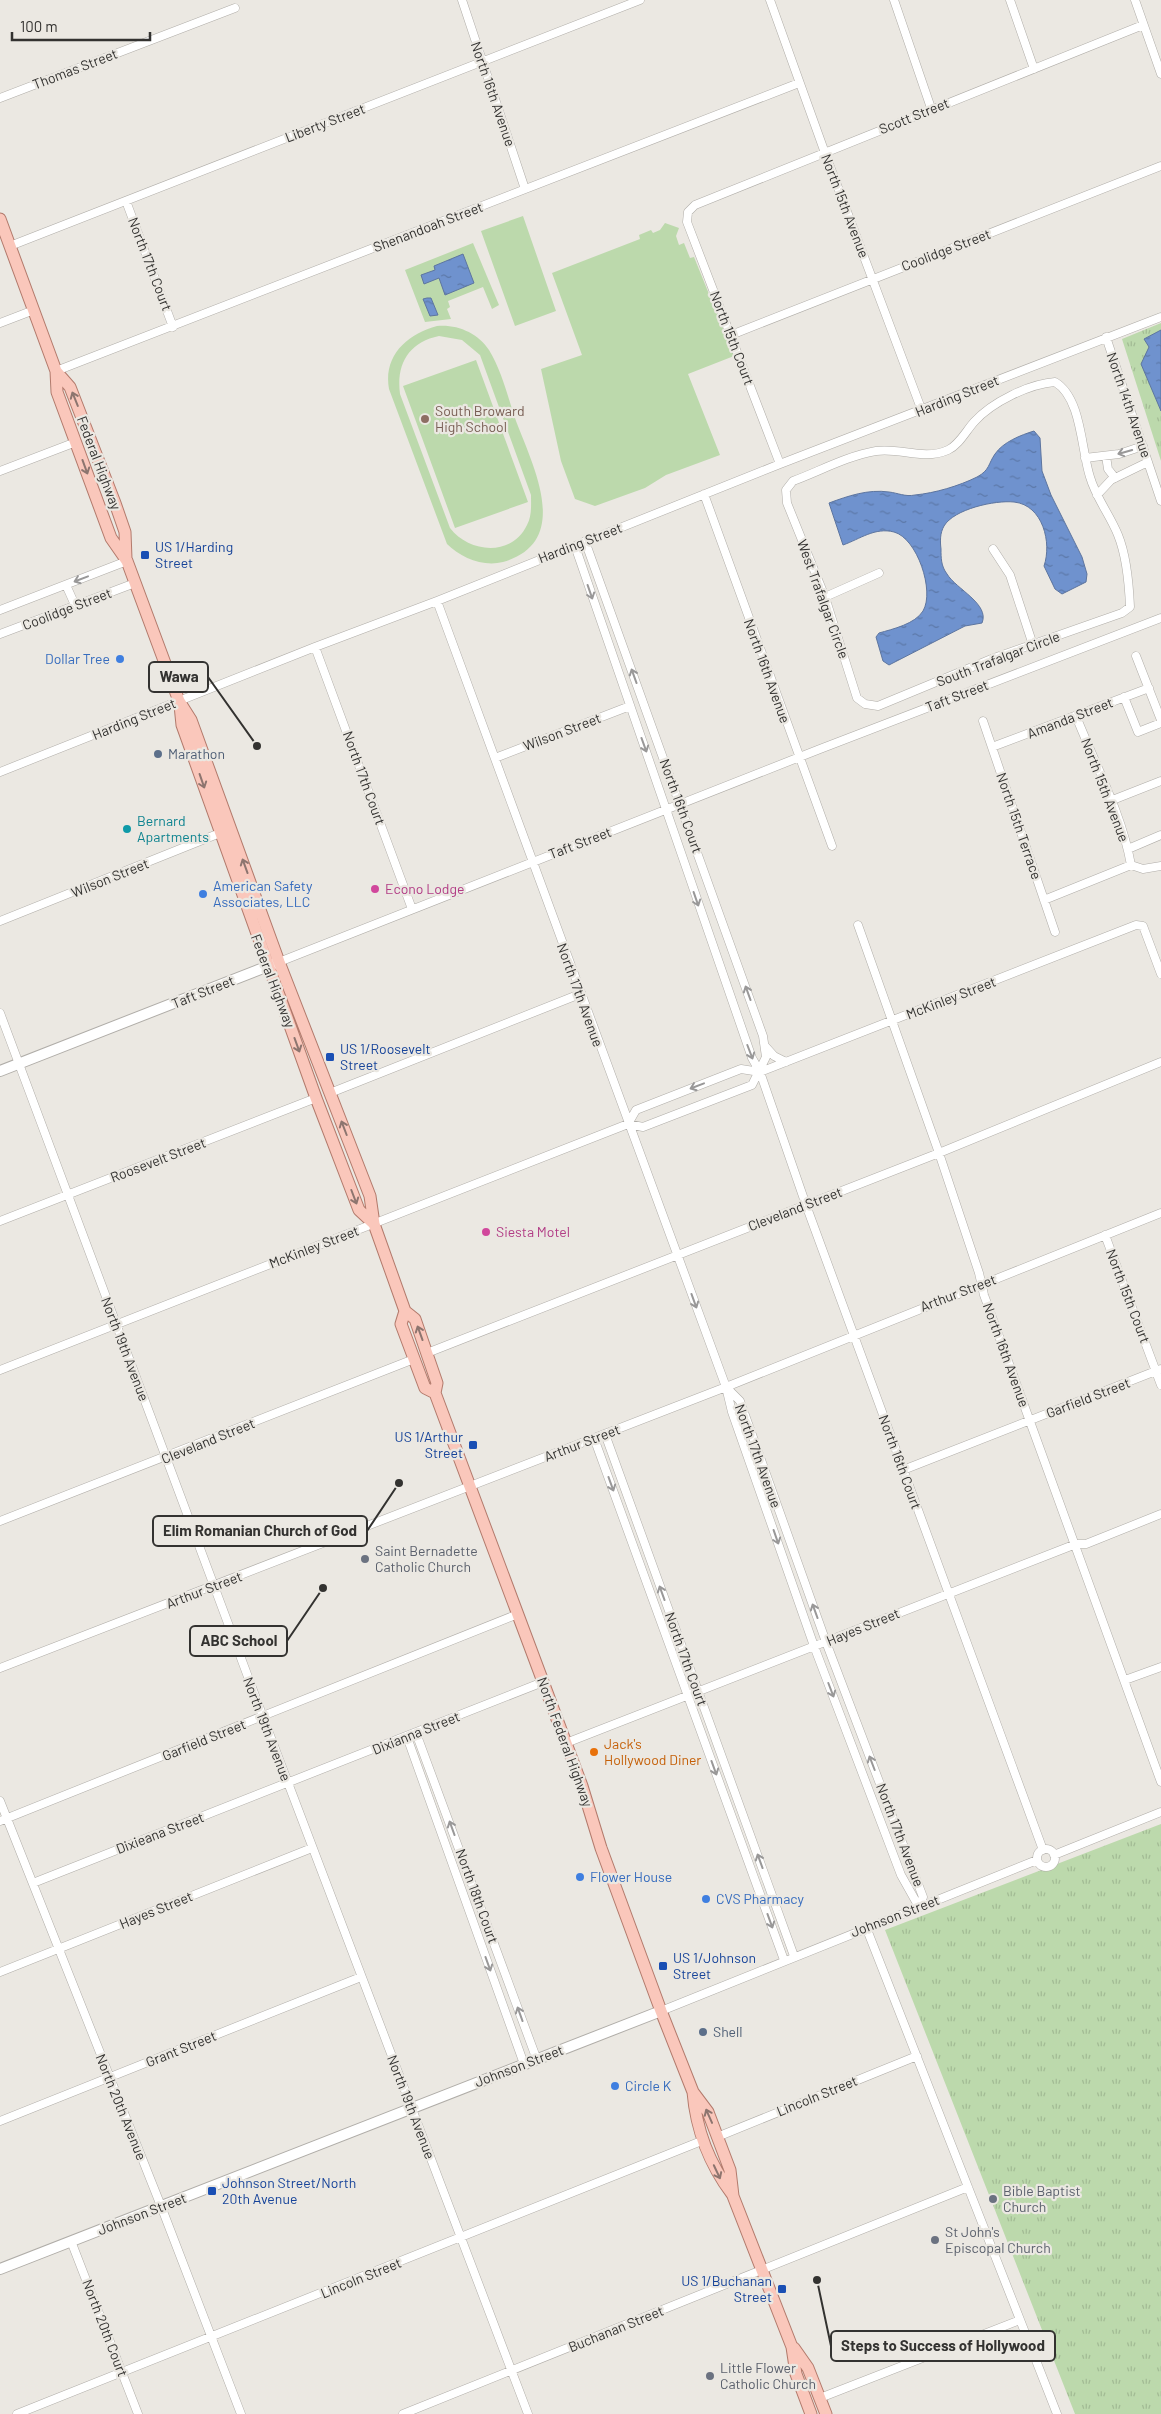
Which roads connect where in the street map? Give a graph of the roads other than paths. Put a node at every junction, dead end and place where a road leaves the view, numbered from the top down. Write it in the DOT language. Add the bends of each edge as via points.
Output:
graph roads {
  1 [pos="462,0"];
  2 [pos="640,0"];
  3 [pos="770,0"];
  4 [pos="894,0"];
  5 [pos="1010,0"];
  6 [pos="1135,0"];
  7 [pos="235,8"];
  8 [pos="1144,25"];
  9 [pos="481,62"];
  10 [pos="1034,69"];
  11 [pos="1161,74"];
  12 [pos="799,83"];
  13 [pos="0,98"];
  14 [pos="931,108"];
  15 [pos="824,153"];
  16 [pos="1161,166"];
  17 [pos="525,189"];
  18 [pos="126,201"];
  19 [pos="688,212"];
  20 [pos="0,219"];
  21 [pos="10,246"];
  22 [pos="872,279"];
  23 [pos="34,310"];
  24 [pos="1161,317"];
  25 [pos="0,323"];
  26 [pos="173,327"];
  27 [pos="731,334"];
  28 [pos="1106,337"];
  29 [pos="56,371"];
  30 [pos="922,411"];
  31 [pos="76,442"];
  32 [pos="1142,446"];
  33 [pos="1106,456"];
  34 [pos="1085,458"];
  35 [pos="1148,462"];
  36 [pos="780,464"];
  37 [pos="0,471"];
  38 [pos="1115,478"];
  39 [pos="704,494"];
  40 [pos="1097,495"];
  41 [pos="1161,501"];
  42 [pos="586,541"];
  43 [pos="575,546"];
  44 [pos="992,549"];
  45 [pos="127,561"];
  46 [pos="879,574"];
  47 [pos="135,583"];
  48 [pos="66,585"];
  49 [pos="825,597"];
  50 [pos="437,601"];
  51 [pos="75,605"];
  52 [pos="0,610"];
  53 [pos="1161,618"];
  54 [pos="0,634"];
  55 [pos="1033,645"];
  56 [pos="315,647"];
  57 [pos="1136,656"];
  58 [pos="1149,688"];
  59 [pos="1124,697"];
  60 [pos="179,701"];
  61 [pos="865,704"];
  62 [pos="630,706"];
  63 [pos="1076,716"];
  64 [pos="983,721"];
  65 [pos="1161,722"];
  66 [pos="992,748"];
  67 [pos="798,757"];
  68 [pos="495,758"];
  69 [pos="0,772"];
  70 [pos="1161,781"];
  71 [pos="1110,801"];
  72 [pos="680,804"];
  73 [pos="667,809"];
  74 [pos="220,833"];
  75 [pos="1161,835"];
  76 [pos="832,846"];
  77 [pos="1128,848"];
  78 [pos="532,861"];
  79 [pos="1130,866"];
  80 [pos="1161,866"];
  81 [pos="1044,900"];
  82 [pos="412,909"];
  83 [pos="0,921"];
  84 [pos="858,925"];
  85 [pos="1055,932"];
  86 [pos="279,962"];
  87 [pos="267,966"];
  88 [pos="1161,974"];
  89 [pos="580,994"];
  90 [pos="0,1014"];
  91 [pos="892,1021"];
  92 [pos="766,1046"];
  93 [pos="786,1062"];
  94 [pos="1161,1062"];
  95 [pos="19,1064"];
  96 [pos="0,1071"];
  97 [pos="760,1072"];
  98 [pos="330,1093"];
  99 [pos="316,1098"];
  100 [pos="628,1124"];
  101 [pos="939,1153"];
  102 [pos="67,1195"];
  103 [pos="806,1205"];
  104 [pos="1161,1213"];
  105 [pos="0,1221"];
  106 [pos="374,1224"];
  107 [pos="1105,1235"];
  108 [pos="677,1256"];
  109 [pos="981,1284"];
  110 [pos="405,1311"];
  111 [pos="116,1323"];
  112 [pos="853,1334"];
  113 [pos="427,1353"];
  114 [pos="414,1359"];
  115 [pos="0,1370"];
  116 [pos="1158,1370"];
  117 [pos="1161,1385"];
  118 [pos="726,1387"];
  119 [pos="435,1392"];
  120 [pos="1030,1420"];
  121 [pos="605,1434"];
  122 [pos="594,1438"];
  123 [pos="166,1458"];
  124 [pos="903,1470"];
  125 [pos="471,1487"];
  126 [pos="1161,1514"];
  127 [pos="0,1521"];
  128 [pos="1076,1544"];
  129 [pos="214,1586"];
  130 [pos="948,1593"];
  131 [pos="518,1614"];
  132 [pos="826,1642"];
  133 [pos="814,1646"];
  134 [pos="1161,1667"];
  135 [pos="0,1668"];
  136 [pos="1125,1680"];
  137 [pos="543,1682"];
  138 [pos="697,1691"];
  139 [pos="688,1695"];
  140 [pos="262,1717"];
  141 [pos="416,1733"];
  142 [pos="407,1737"];
  143 [pos="566,1743"];
  144 [pos="1161,1782"];
  145 [pos="288,1783"];
  146 [pos="0,1801"];
  147 [pos="1161,1812"];
  148 [pos="4,1819"];
  149 [pos="312,1848"];
  150 [pos="1043,1850"];
  151 [pos="1054,1855"];
  152 [pos="1038,1860"];
  153 [pos="33,1883"];
  154 [pos="768,1885"];
  155 [pos="758,1888"];
  156 [pos="919,1907"];
  157 [pos="866,1927"];
  158 [pos="60,1949"];
  159 [pos="794,1956"];
  160 [pos="784,1960"];
  161 [pos="0,1972"];
  162 [pos="361,1977"];
  163 [pos="661,2011"];
  164 [pos="917,2056"];
  165 [pos="536,2060"];
  166 [pos="524,2064"];
  167 [pos="110,2078"];
  168 [pos="693,2092"];
  169 [pos="411,2107"];
  170 [pos="0,2121"];
  171 [pos="718,2136"];
  172 [pos="704,2140"];
  173 [pos="968,2187"];
  174 [pos="733,2196"];
  175 [pos="161,2206"];
  176 [pos="461,2238"];
  177 [pos="71,2241"];
  178 [pos="0,2269"];
  179 [pos="762,2270"];
  180 [pos="1020,2320"];
  181 [pos="212,2337"];
  182 [pos="792,2347"];
  183 [pos="511,2371"];
  184 [pos="122,2373"];
  185 [pos="820,2398"];
  186 [pos="17,2414"];
  187 [pos="138,2414"];
  188 [pos="241,2414"];
  189 [pos="403,2414"];
  190 [pos="528,2414"];
  191 [pos="811,2414"];
  192 [pos="826,2414"];
  193 [pos="1057,2414"];
  1 -- 9 [label="street, North 16th Avenue"];
  2 -- 9 [label="street, Liberty Street"];
  3 -- 12 [label="street, North 15th Avenue"];
  4 -- 14 [label="street"];
  5 -- 10 [label="street"];
  6 -- 8 [label="street"];
  7 -- 13 [label="street, Thomas Street"];
  8 -- 10 [label="street, Scott Street"];
  8 -- 11 [label="street"];
  9 -- 17 [label="street, North 16th Avenue"];
  9 -- 18 [label="street, Liberty Street"];
  10 -- 14 [label="street, Scott Street"];
  12 -- 15 [label="street, North 15th Avenue"];
  12 -- 17 [label="street, Shenandoah Street"];
  14 -- 15 [label="street, Scott Street"];
  15 -- 19 [label="street, Scott Street" via="695,205"];
  15 -- 22 [label="street, North 15th Avenue"];
  16 -- 22 [label="street, Coolidge Street"];
  17 -- 26 [label="street, Shenandoah Street"];
  18 -- 21 [label="street, Liberty Street"];
  18 -- 26 [label="street, North 17th Court"];
  19 -- 27 [label="street, North 15th Court" via="687,222"];
  20 -- 21 [label="main road, Federal Highway"];
  21 -- 23 [label="main road, Federal Highway"];
  22 -- 27 [label="street, Coolidge Street"];
  22 -- 30 [label="street, North 15th Avenue"];
  23 -- 25 [label="street"];
  23 -- 29 [label="main road, Federal Highway"];
  24 -- 28 [label="street, Harding Street"];
  26 -- 29 [label="street, Shenandoah Street"];
  27 -- 36 [label="street, North 15th Court"];
  28 -- 30 [label="street, Harding Street"];
  28 -- 32 [label="street, North 14th Avenue"];
  29 -- 31 [label="main road, Federal Highway" via="57,392"];
  45 -- 29 [label="main road, Federal Highway, one-way" via="125,532 115,504 70,387"];
  30 -- 36 [label="street, Harding Street"];
  31 -- 37 [label="street"];
  31 -- 45 [label="main road, Federal Highway, one-way" via="111,538"];
  32 -- 33 [label="street, one-way"];
  32 -- 35 [label="street, North 14th Avenue"];
  33 -- 34 [label="street"];
  33 -- 38 [label="street" via="1108,469"];
  34 -- 40 [label="street"];
  34 -- 49 [label="street, West Trafalgar Circle" via="1082,437 1066,391 1055,382 1020,392 991,407 950,449 938,454 878,451 856,456 793,481 786,490 787,503"];
  35 -- 38 [label="street"];
  35 -- 41 [label="street, North 14th Avenue"];
  36 -- 39 [label="street, Harding Street"];
  38 -- 40 [label="street"];
  39 -- 42 [label="street, Harding Street"];
  39 -- 67 [label="street, North 16th Avenue"];
  40 -- 55 [label="street, South Trafalgar Circle" via="1118,537 1128,580 1130,607 1122,613"];
  42 -- 43 [label="street, Harding Street"];
  72 -- 42 [label="street, North 16th Court, one-way"];
  43 -- 50 [label="street, Harding Street"];
  43 -- 62 [label="street, North 16th Court, one-way"];
  44 -- 55 [label="street" via="1010,575"];
  45 -- 47 [label="main road, Federal Highway"];
  45 -- 48 [label="street, Coolidge Street, one-way"];
  46 -- 49 [label="street"];
  47 -- 51 [label="street, Coolidge Street"];
  47 -- 60 [label="main road, Federal Highway"];
  48 -- 51 [label="street"];
  48 -- 52 [label="street, Coolidge Street"];
  49 -- 61 [label="street, West Trafalgar Circle" via="857,698"];
  50 -- 56 [label="street, Harding Street"];
  50 -- 68 [label="street, North 17th Avenue"];
  51 -- 54 [label="street, Coolidge Street"];
  53 -- 67 [label="street, Taft Street"];
  55 -- 61 [label="street, South Trafalgar Circle" via="878,706"];
  56 -- 60 [label="street, Harding Street"];
  56 -- 82 [label="street, North 17th Court"];
  57 -- 58 [label="street"];
  58 -- 59 [label="street, Amanda Street"];
  58 -- 65 [label="street"];
  59 -- 63 [label="street, Amanda Street"];
  59 -- 65 [label="street" via="1138,732"];
  60 -- 69 [label="street, Harding Street"];
  60 -- 74 [label="main road, Federal Highway, one-way" via="182,725"];
  86 -- 60 [label="main road, Federal Highway, one-way" via="191,720"];
  62 -- 68 [label="street, Wilson Street"];
  62 -- 73 [label="street, North 16th Court, one-way"];
  63 -- 66 [label="street, Amanda Street"];
  63 -- 71 [label="street, North 15th Avenue"];
  64 -- 66 [label="street, North 15th Terrace"];
  66 -- 81 [label="street, North 15th Terrace"];
  67 -- 72 [label="street, Taft Street"];
  67 -- 76 [label="street, North 16th Avenue"];
  68 -- 78 [label="street, North 17th Avenue"];
  70 -- 71 [label="street"];
  71 -- 77 [label="street, North 15th Avenue"];
  72 -- 73 [label="street, Taft Street"];
  92 -- 72 [label="street, North 16th Court, one-way"];
  73 -- 78 [label="street, Taft Street"];
  73 -- 97 [label="street, North 16th Court, one-way" via="752,1058"];
  74 -- 83 [label="street, Wilson Street"];
  74 -- 87 [label="main road, Federal Highway"];
  75 -- 77 [label="street"];
  77 -- 79 [label="street, North 15th Avenue"];
  78 -- 82 [label="street, Taft Street"];
  78 -- 89 [label="street, North 17th Avenue"];
  79 -- 80 [label="street" via="1143,869"];
  79 -- 81 [label="street"];
  81 -- 85 [label="street, North 15th Terrace"];
  82 -- 86 [label="street, Taft Street"];
  84 -- 91 [label="street, North 16th Avenue"];
  86 -- 87 [label="street, Taft Street"];
  86 -- 98 [label="main road, Federal Highway"];
  87 -- 95 [label="street, Taft Street"];
  87 -- 99 [label="main road, Federal Highway, one-way"];
  88 -- 91 [label="street, McKinley Street" via="1143,926 1136,925"];
  89 -- 98 [label="street"];
  89 -- 100 [label="street, North 17th Avenue"];
  90 -- 95 [label="street, North 19th Avenue"];
  91 -- 93 [label="street, McKinley Street"];
  91 -- 101 [label="street, North 16th Avenue"];
  92 -- 93 [label="street" via="774,1056"];
  92 -- 97 [label="street" via="766,1058"];
  93 -- 97 [label="street, McKinley Street"];
  94 -- 101 [label="street, Cleveland Street"];
  95 -- 96 [label="street, Taft Street"];
  95 -- 102 [label="street, North 19th Avenue"];
  97 -- 100 [label="street, McKinley Street" via="752,1085 643,1127"];
  97 -- 100 [label="street, McKinley Street, one-way" via="742,1069 636,1110"];
  97 -- 103 [label="street, North 16th Court"];
  106 -- 98 [label="main road, Federal Highway, one-way" via="370,1196"];
  99 -- 102 [label="street, Roosevelt Street"];
  99 -- 106 [label="main road, Federal Highway, one-way" via="359,1210"];
  100 -- 106 [label="street, McKinley Street"];
  100 -- 108 [label="street, North 17th Avenue"];
  101 -- 103 [label="street, Cleveland Street"];
  101 -- 109 [label="street, North 16th Avenue"];
  102 -- 105 [label="street, Roosevelt Street"];
  102 -- 111 [label="street, North 19th Avenue"];
  103 -- 108 [label="street, Cleveland Street"];
  103 -- 112 [label="street, North 16th Court"];
  104 -- 107 [label="street, Arthur Street"];
  106 -- 110 [label="main road, Federal Highway"];
  106 -- 111 [label="street, McKinley Street"];
  107 -- 109 [label="street, Arthur Street"];
  107 -- 116 [label="street, North 15th Court"];
  108 -- 113 [label="street, Cleveland Street"];
  108 -- 118 [label="street, North 17th Avenue, one-way"];
  109 -- 112 [label="street, Arthur Street"];
  109 -- 120 [label="street, North 16th Avenue"];
  113 -- 110 [label="main road, Federal Highway, one-way" via="415,1319"];
  110 -- 114 [label="main road, Federal Highway" via="401,1324"];
  111 -- 115 [label="street, McKinley Street"];
  111 -- 123 [label="street, North 19th Avenue"];
  112 -- 118 [label="street, Arthur Street"];
  112 -- 124 [label="street, North 16th Court"];
  113 -- 119 [label="main road, Federal Highway" via="437,1383"];
  114 -- 119 [label="main road, Federal Highway" via="425,1388"];
  114 -- 123 [label="street, Cleveland Street"];
  116 -- 117 [label="street, North 15th Court"];
  116 -- 120 [label="street, Garfield Street"];
  118 -- 121 [label="street, Arthur Street"];
  132 -- 118 [label="street, North 17th Avenue, one-way" via="740,1400"];
  118 -- 133 [label="street, North 17th Avenue, one-way"];
  119 -- 125 [label="main road, North Federal Highway"];
  120 -- 124 [label="street, Garfield Street"];
  120 -- 128 [label="street, North 16th Avenue"];
  121 -- 122 [label="street, Arthur Street"];
  138 -- 121 [label="street, North 17th Court, one-way"];
  122 -- 125 [label="street, Arthur Street"];
  122 -- 139 [label="street, North 17th Court, one-way"];
  123 -- 127 [label="street, Cleveland Street"];
  123 -- 129 [label="street, North 19th Avenue"];
  124 -- 130 [label="street, North 16th Court"];
  125 -- 129 [label="street, Arthur Street"];
  125 -- 131 [label="main road, North Federal Highway"];
  126 -- 128 [label="street, Hayes Street" via="1086,1544"];
  128 -- 130 [label="street, Hayes Street"];
  128 -- 136 [label="street, North 16th Avenue"];
  129 -- 135 [label="street, Arthur Street"];
  129 -- 140 [label="street, North 19th Avenue"];
  130 -- 132 [label="street, Hayes Street"];
  130 -- 150 [label="street, North 16th Court"];
  131 -- 137 [label="main road, North Federal Highway"];
  131 -- 140 [label="street, Garfield Street"];
  132 -- 133 [label="street, Hayes Street"];
  156 -- 132 [label="street, North 17th Avenue, one-way" via="923,1897"];
  133 -- 138 [label="street, Hayes Street"];
  133 -- 156 [label="street, North 17th Avenue, one-way" via="901,1875"];
  134 -- 136 [label="street"];
  136 -- 144 [label="street, North 16th Avenue"];
  137 -- 141 [label="street, Dixianna Street"];
  137 -- 143 [label="main road, North Federal Highway"];
  138 -- 139 [label="street, Hayes Street"];
  154 -- 138 [label="street, North 17th Court, one-way"];
  139 -- 143 [label="street, Hayes Street"];
  139 -- 155 [label="street, North 17th Court, one-way"];
  140 -- 145 [label="street, North 19th Avenue"];
  140 -- 148 [label="street, Garfield Street"];
  141 -- 142 [label="street, Dixianna Street"];
  165 -- 141 [label="street, North 18th Court, one-way"];
  142 -- 145 [label="street, Dixianna Street"];
  142 -- 166 [label="street, North 18th Court, one-way"];
  143 -- 163 [label="main road, North Federal Highway"];
  145 -- 149 [label="street, North 19th Avenue"];
  145 -- 153 [label="street, Dixieana Street"];
  146 -- 148 [label="street, North 20th Avenue"];
  147 -- 151 [label="street"];
  148 -- 153 [label="street, North 20th Avenue"];
  149 -- 158 [label="street, Hayes Street"];
  149 -- 162 [label="street, North 19th Avenue"];
  150 -- 151 [label="street"];
  150 -- 152 [label="street"];
  151 -- 152 [label="street" via="1049,1866 1043,1866"];
  152 -- 156 [label="street, Johnson Street"];
  153 -- 158 [label="street, North 20th Avenue"];
  154 -- 155 [label="street"];
  154 -- 159 [label="street, North 17th Court"];
  155 -- 160 [label="street, North 17th Court, one-way"];
  156 -- 157 [label="street, Johnson Street"];
  157 -- 159 [label="street, Johnson Street"];
  157 -- 164 [label="street"];
  158 -- 161 [label="street, Hayes Street"];
  158 -- 167 [label="street, North 20th Avenue"];
  159 -- 160 [label="street, Johnson Street"];
  160 -- 163 [label="street, Johnson Street"];
  162 -- 167 [label="street, Grant Street"];
  162 -- 169 [label="street, North 19th Avenue"];
  163 -- 165 [label="street, Johnson Street"];
  163 -- 168 [label="main road, North Federal Highway"];
  164 -- 171 [label="street, Lincoln Street"];
  164 -- 173 [label="street"];
  165 -- 166 [label="street, Johnson Street"];
  166 -- 169 [label="street, Johnson Street"];
  167 -- 170 [label="street, Grant Street"];
  167 -- 175 [label="street, North 20th Avenue"];
  171 -- 168 [label="main road, North Federal Highway, one-way" via="708,2112"];
  168 -- 172 [label="main road, North Federal Highway" via="695,2117"];
  169 -- 175 [label="street, Johnson Street"];
  169 -- 176 [label="street, North 19th Avenue"];
  171 -- 174 [label="main road, North Federal Highway" via="730,2170"];
  172 -- 174 [label="main road, North Federal Highway, one-way" via="718,2176"];
  172 -- 176 [label="street, Lincoln Street"];
  173 -- 179 [label="street, Buchanan Street"];
  173 -- 180 [label="street"];
  174 -- 179 [label="main road, North Federal Highway"];
  175 -- 177 [label="street, Johnson Street"];
  175 -- 181 [label="street, North 20th Avenue"];
  176 -- 181 [label="street, Lincoln Street"];
  176 -- 183 [label="street, North 19th Avenue"];
  177 -- 178 [label="street, Johnson Street"];
  177 -- 184 [label="street, North 20th Court"];
  179 -- 182 [label="main road, North Federal Highway"];
  179 -- 183 [label="street, Buchanan Street"];
  180 -- 185 [label="street"];
  180 -- 193 [label="street"];
  181 -- 184 [label="street, Lincoln Street"];
  181 -- 188 [label="street, North 20th Avenue"];
  182 -- 185 [label="main road" via="808,2368"];
  182 -- 191 [label="main road" via="796,2374"];
  183 -- 189 [label="street, Buchanan Street"];
  183 -- 190 [label="street, North 19th Avenue"];
  184 -- 186 [label="street, Lincoln Street"];
  184 -- 187 [label="street, North 20th Court"];
  185 -- 192 [label="main road"];
}
